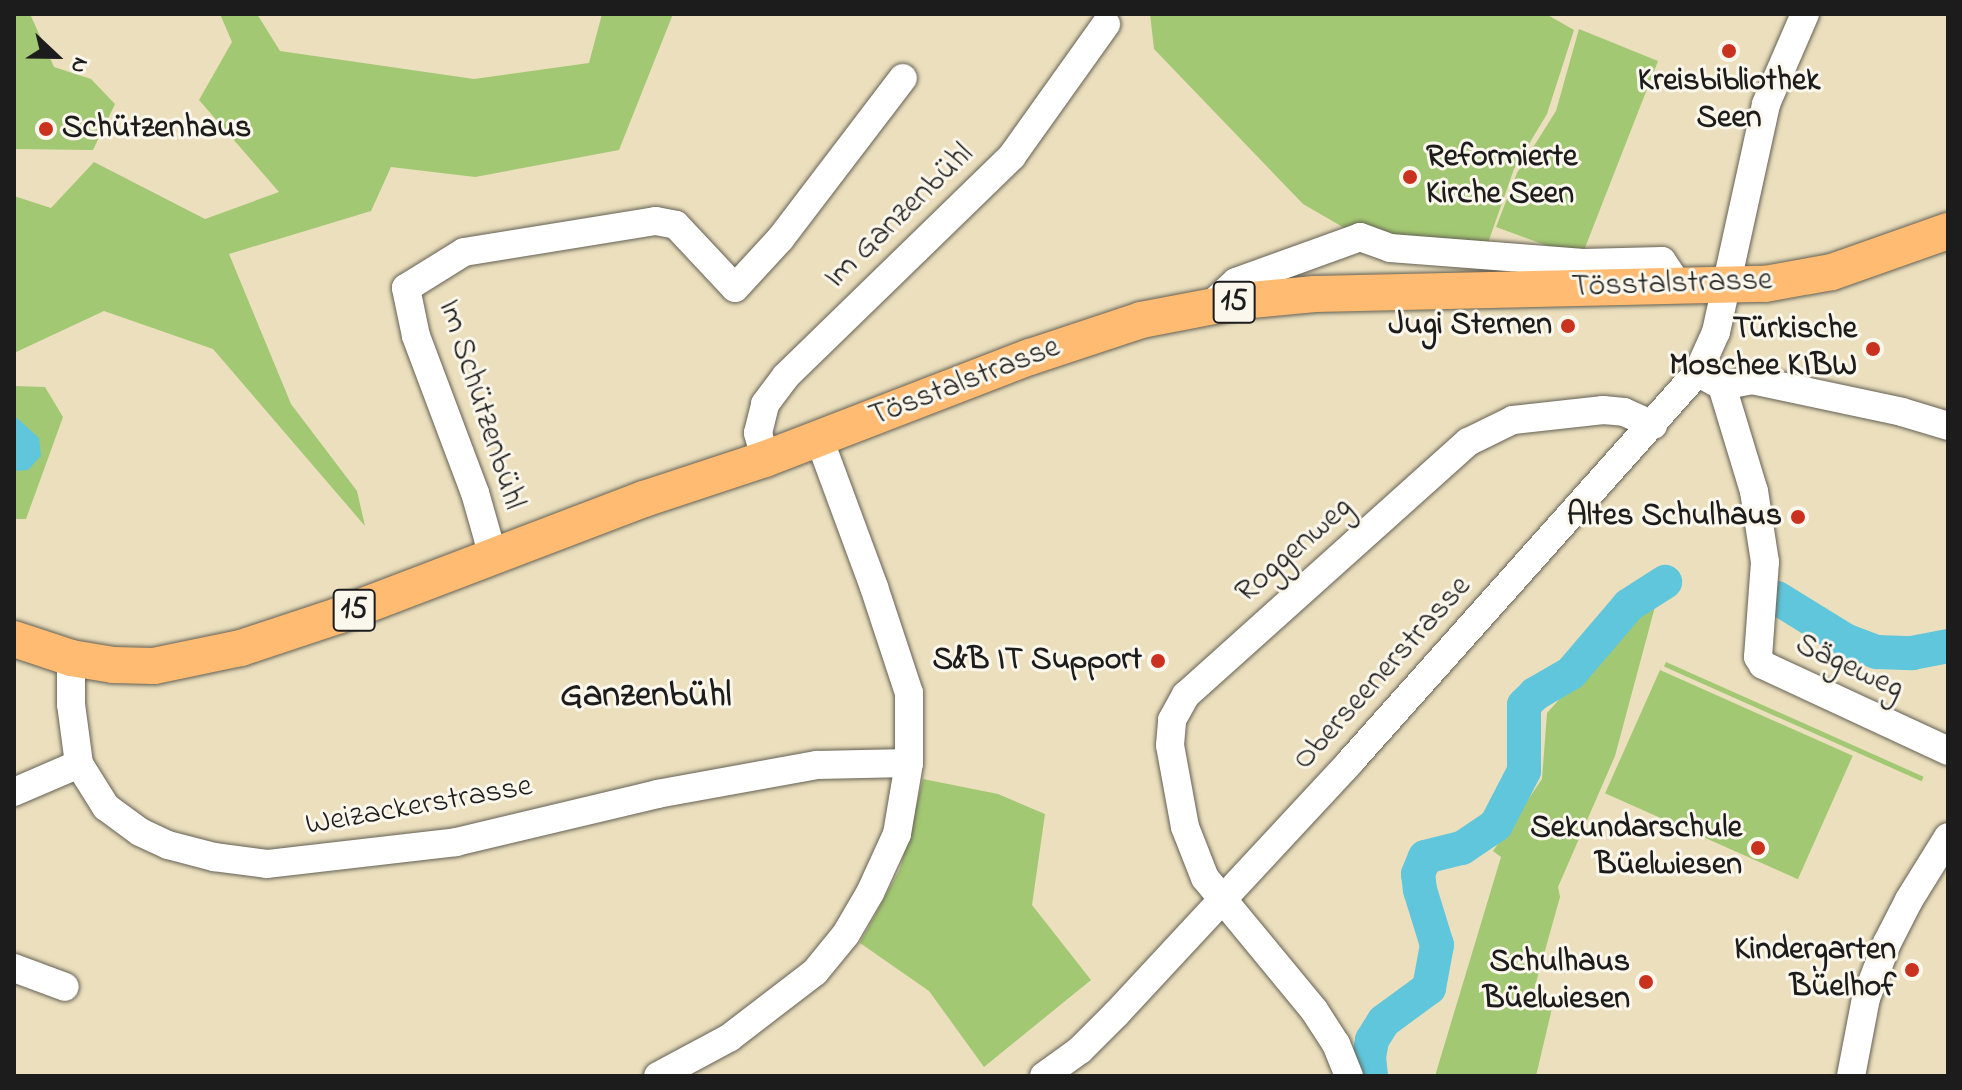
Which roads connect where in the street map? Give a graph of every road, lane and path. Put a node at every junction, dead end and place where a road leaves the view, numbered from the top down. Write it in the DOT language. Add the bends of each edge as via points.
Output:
graph roads {
  1 [pos="1805,14"];
  2 [pos="1106,24"];
  3 [pos="903,78"];
  4 [pos="1948,231"];
  5 [pos="1727,287"];
  6 [pos="1680,288"];
  7 [pos="1210,306"];
  8 [pos="1710,379"];
  9 [pos="1653,425"];
  10 [pos="1948,426"];
  11 [pos="819,438"];
  12 [pos="765,459"];
  13 [pos="499,554"];
  14 [pos="14,639"];
  15 [pos="71,658"];
  16 [pos="1948,751"];
  17 [pos="909,763"];
  18 [pos="79,764"];
  19 [pos="14,792"];
  20 [pos="1948,837"];
  21 [pos="1224,897"];
  22 [pos="14,968"];
  23 [pos="65,987"];
  24 [pos="658,1076"];
  25 [pos="1044,1076"];
  26 [pos="1349,1076"];
  27 [pos="1851,1076"];
  1 -- 5 [label="street, Oberseenerstrasse" via="1766,104"];
  2 -- 12 [label="street, Im Ganzenbühl" via="1012,156 786,376 765,404 758,433"];
  3 -- 13 [label="street, Im Schützenbühl" via="781,238 735,288 676,225 656,221 464,252 406,288 416,336 489,542"];
  4 -- 5 [label="main road, Tösstalstrasse / 15" via="1832,272"];
  5 -- 6 [label="main road, Tösstalstrasse / 15"];
  5 -- 8 [label="street, Oberseenerstrasse"];
  6 -- 7 [label="main road, Tösstalstrasse / 15" via="1315,294"];
  6 -- 7 [label="street" via="1662,261 1583,263 1390,248 1360,237 1236,282"];
  7 -- 11 [label="main road, Tösstalstrasse / 15" via="1141,320 1030,357"];
  8 -- 9 [label="street, Oberseenerstrasse"];
  8 -- 10 [label="street" via="1752,380"];
  8 -- 16 [label="street, Sägeweg" via="1754,491 1765,562 1758,657 1763,665"];
  9 -- 21 [label="street, Oberseenerstrasse"];
  9 -- 21 [label="street, Roggenweg" via="1624,412 1603,410 1513,420 1468,442 1186,695 1172,720 1170,745 1180,800 1191,848 1205,878"];
  11 -- 12 [label="main road, Tösstalstrasse / 15"];
  11 -- 17 [label="street" via="909,693"];
  12 -- 13 [label="main road, Tösstalstrasse / 15"];
  13 -- 15 [label="main road, Tösstalstrasse / 15" via="340,615 213,655 154,666"];
  14 -- 15 [label="main road, Tösstalstrasse / 15"];
  15 -- 18 [label="street, Weizackerstrasse"];
  17 -- 18 [label="street, Weizackerstrasse" via="817,765 657,794 456,842 277,865 187,851 140,832 106,807"];
  17 -- 24 [label="street" via="897,834 840,942 815,972 774,1006 729,1038"];
  18 -- 19 [label="street"];
  20 -- 27 [label="street" via="1887,943 1866,998"];
  21 -- 25 [label="street, Oberseenerstrasse" via="1080,1050"];
  21 -- 26 [label="street, Roggenweg" via="1314,1010"];
  22 -- 23 [label="street"];
}
